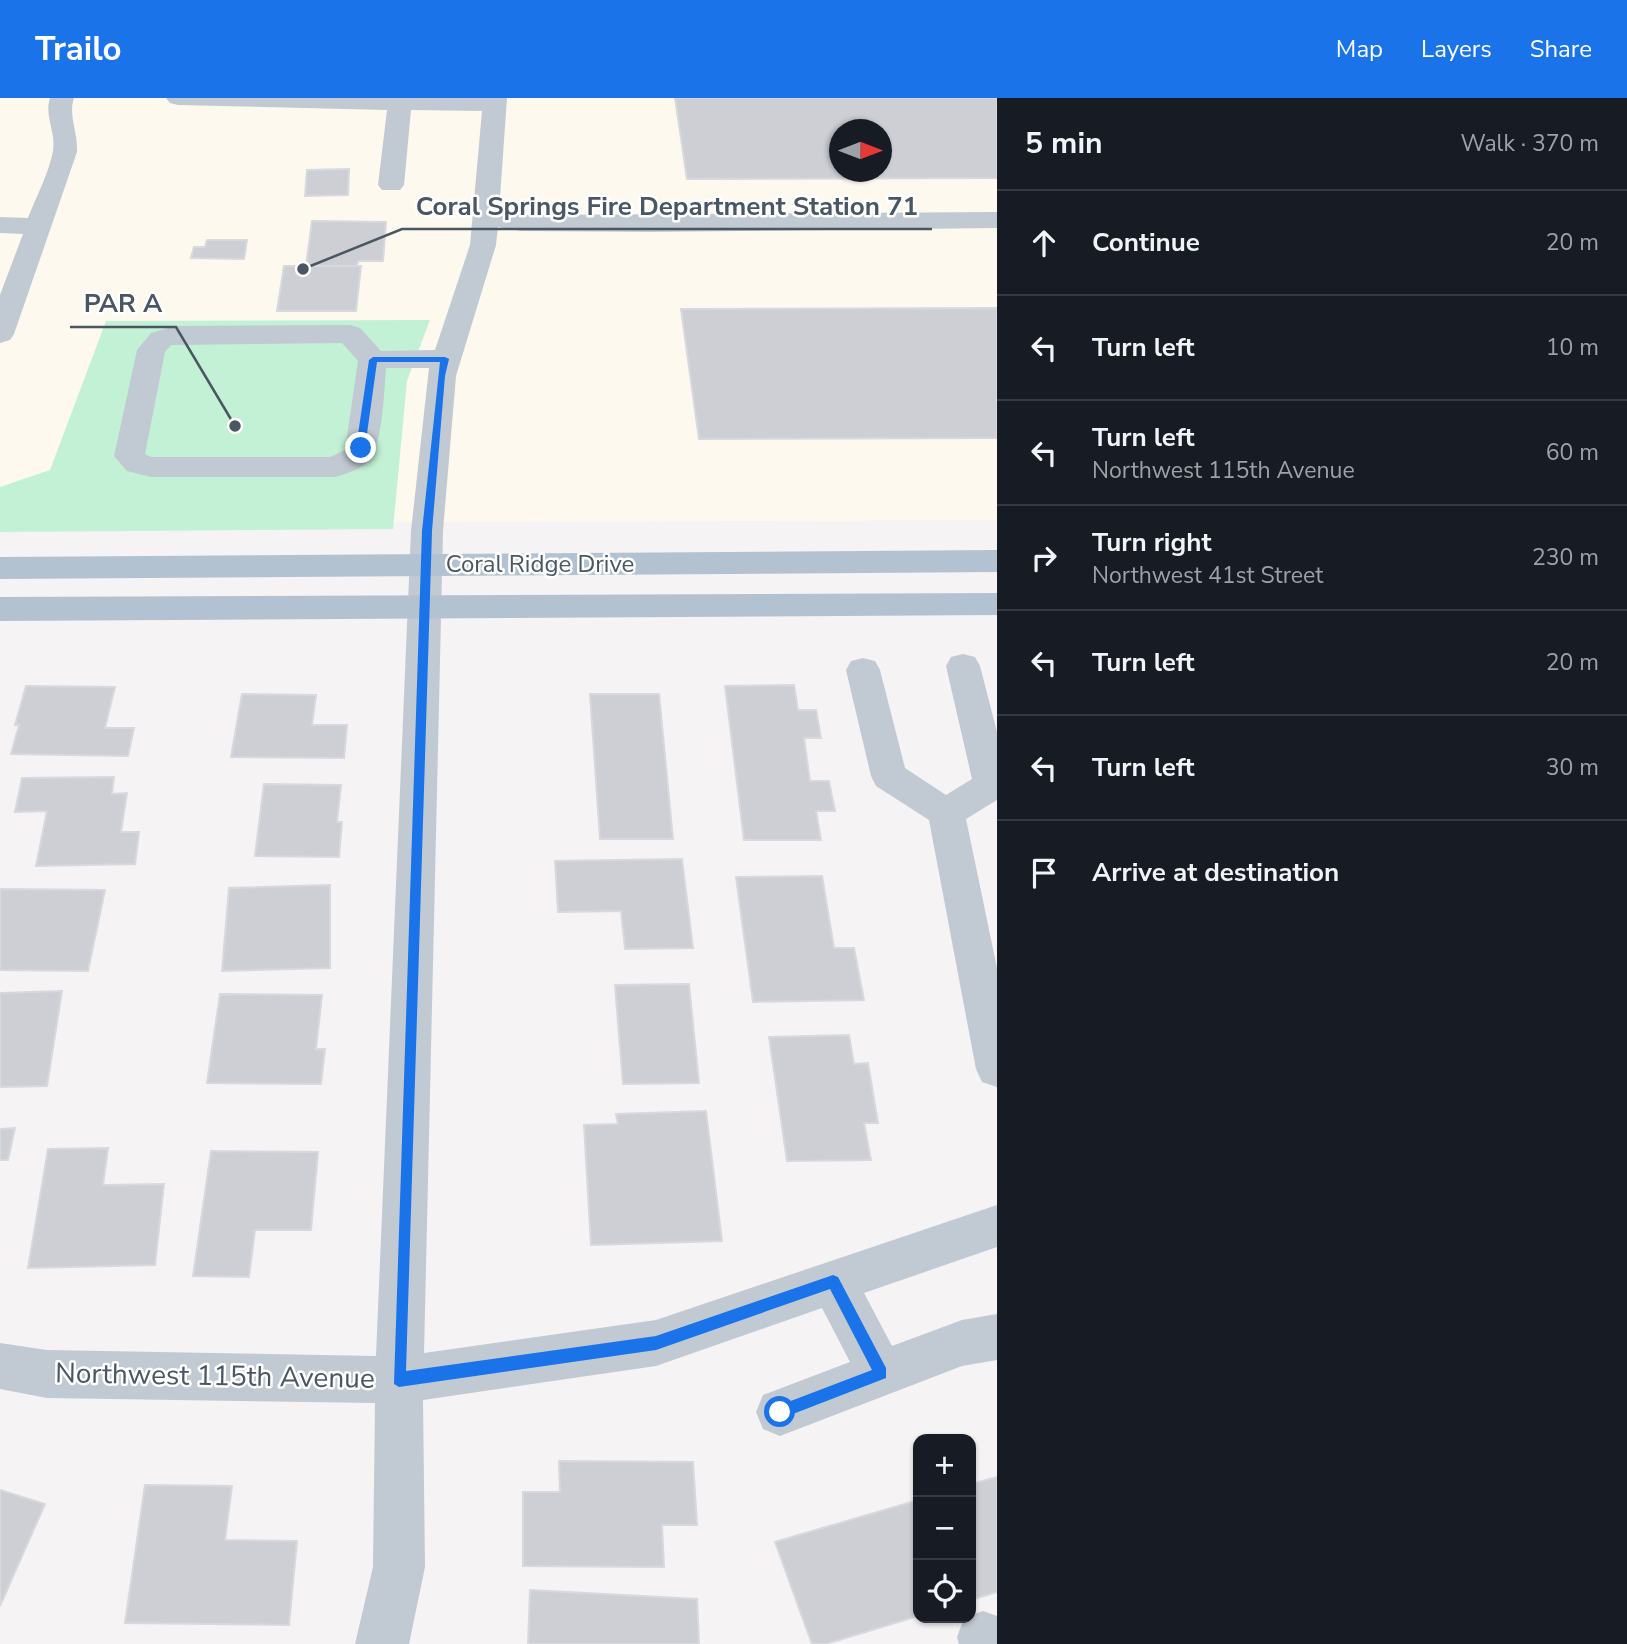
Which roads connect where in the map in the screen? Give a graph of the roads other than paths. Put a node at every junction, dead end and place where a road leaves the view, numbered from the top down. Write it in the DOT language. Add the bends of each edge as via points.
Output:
graph roads {
  1 [pos="62,98"];
  2 [pos="178,98"];
  3 [pos="495,101"];
  4 [pos="400,103"];
  5 [pos="391,185"];
  6 [pos="487,218"];
  7 [pos="997,220"];
  8 [pos="0,225"];
  9 [pos="37,226"];
  10 [pos="0,334"];
  11 [pos="445,359"];
  12 [pos="373,360"];
  13 [pos="997,561"];
  14 [pos="0,568"];
  15 [pos="425,586"];
  16 [pos="997,604"];
  17 [pos="0,609"];
  18 [pos="964,666"];
  19 [pos="863,670"];
  20 [pos="946,813"];
  21 [pos="997,1069"];
  22 [pos="997,1226"];
  23 [pos="833,1282"];
  24 [pos="997,1337"];
  25 [pos="0,1366"];
  26 [pos="881,1373"];
  27 [pos="399,1380"];
  28 [pos="780,1412"];
  29 [pos="382,1644"];
  1 -- 9 [label="street" via="58,110 66,133 65,152"];
  2 -- 4 [label="street"];
  3 -- 4 [label="street"];
  3 -- 6 [label="street"];
  4 -- 5 [label="street"];
  6 -- 7 [label="street" via="521,223 651,224"];
  6 -- 11 [label="street" via="483,245"];
  8 -- 9 [label="street"];
  9 -- 10 [label="street"];
  11 -- 12 [label="street"];
  11 -- 15 [label="street"];
  12 -- 12 [label="street" via="361,448 348,462 335,467 151,467 129,456 151,350 161,339 195,333 350,334"];
  13 -- 15 [label="main road, Coral Ridge Drive"];
  14 -- 15 [label="main road, Coral Ridge Drive"];
  15 -- 16 [label="main road, Coral Ridge Drive"];
  15 -- 17 [label="main road, Coral Ridge Drive"];
  15 -- 27 [label="street"];
  18 -- 20 [label="street" via="992,785"];
  19 -- 20 [label="street" via="889,776"];
  20 -- 21 [label="street"];
  22 -- 23 [label="street, Northwest 115th Avenue"];
  23 -- 26 [label="street"];
  23 -- 27 [label="street, Northwest 115th Avenue" via="656,1343"];
  24 -- 26 [label="street" via="962,1343"];
  25 -- 27 [label="street, Northwest 115th Avenue" via="47,1374"];
  26 -- 28 [label="street"];
  27 -- 29 [label="street" via="398,1567"];
}
